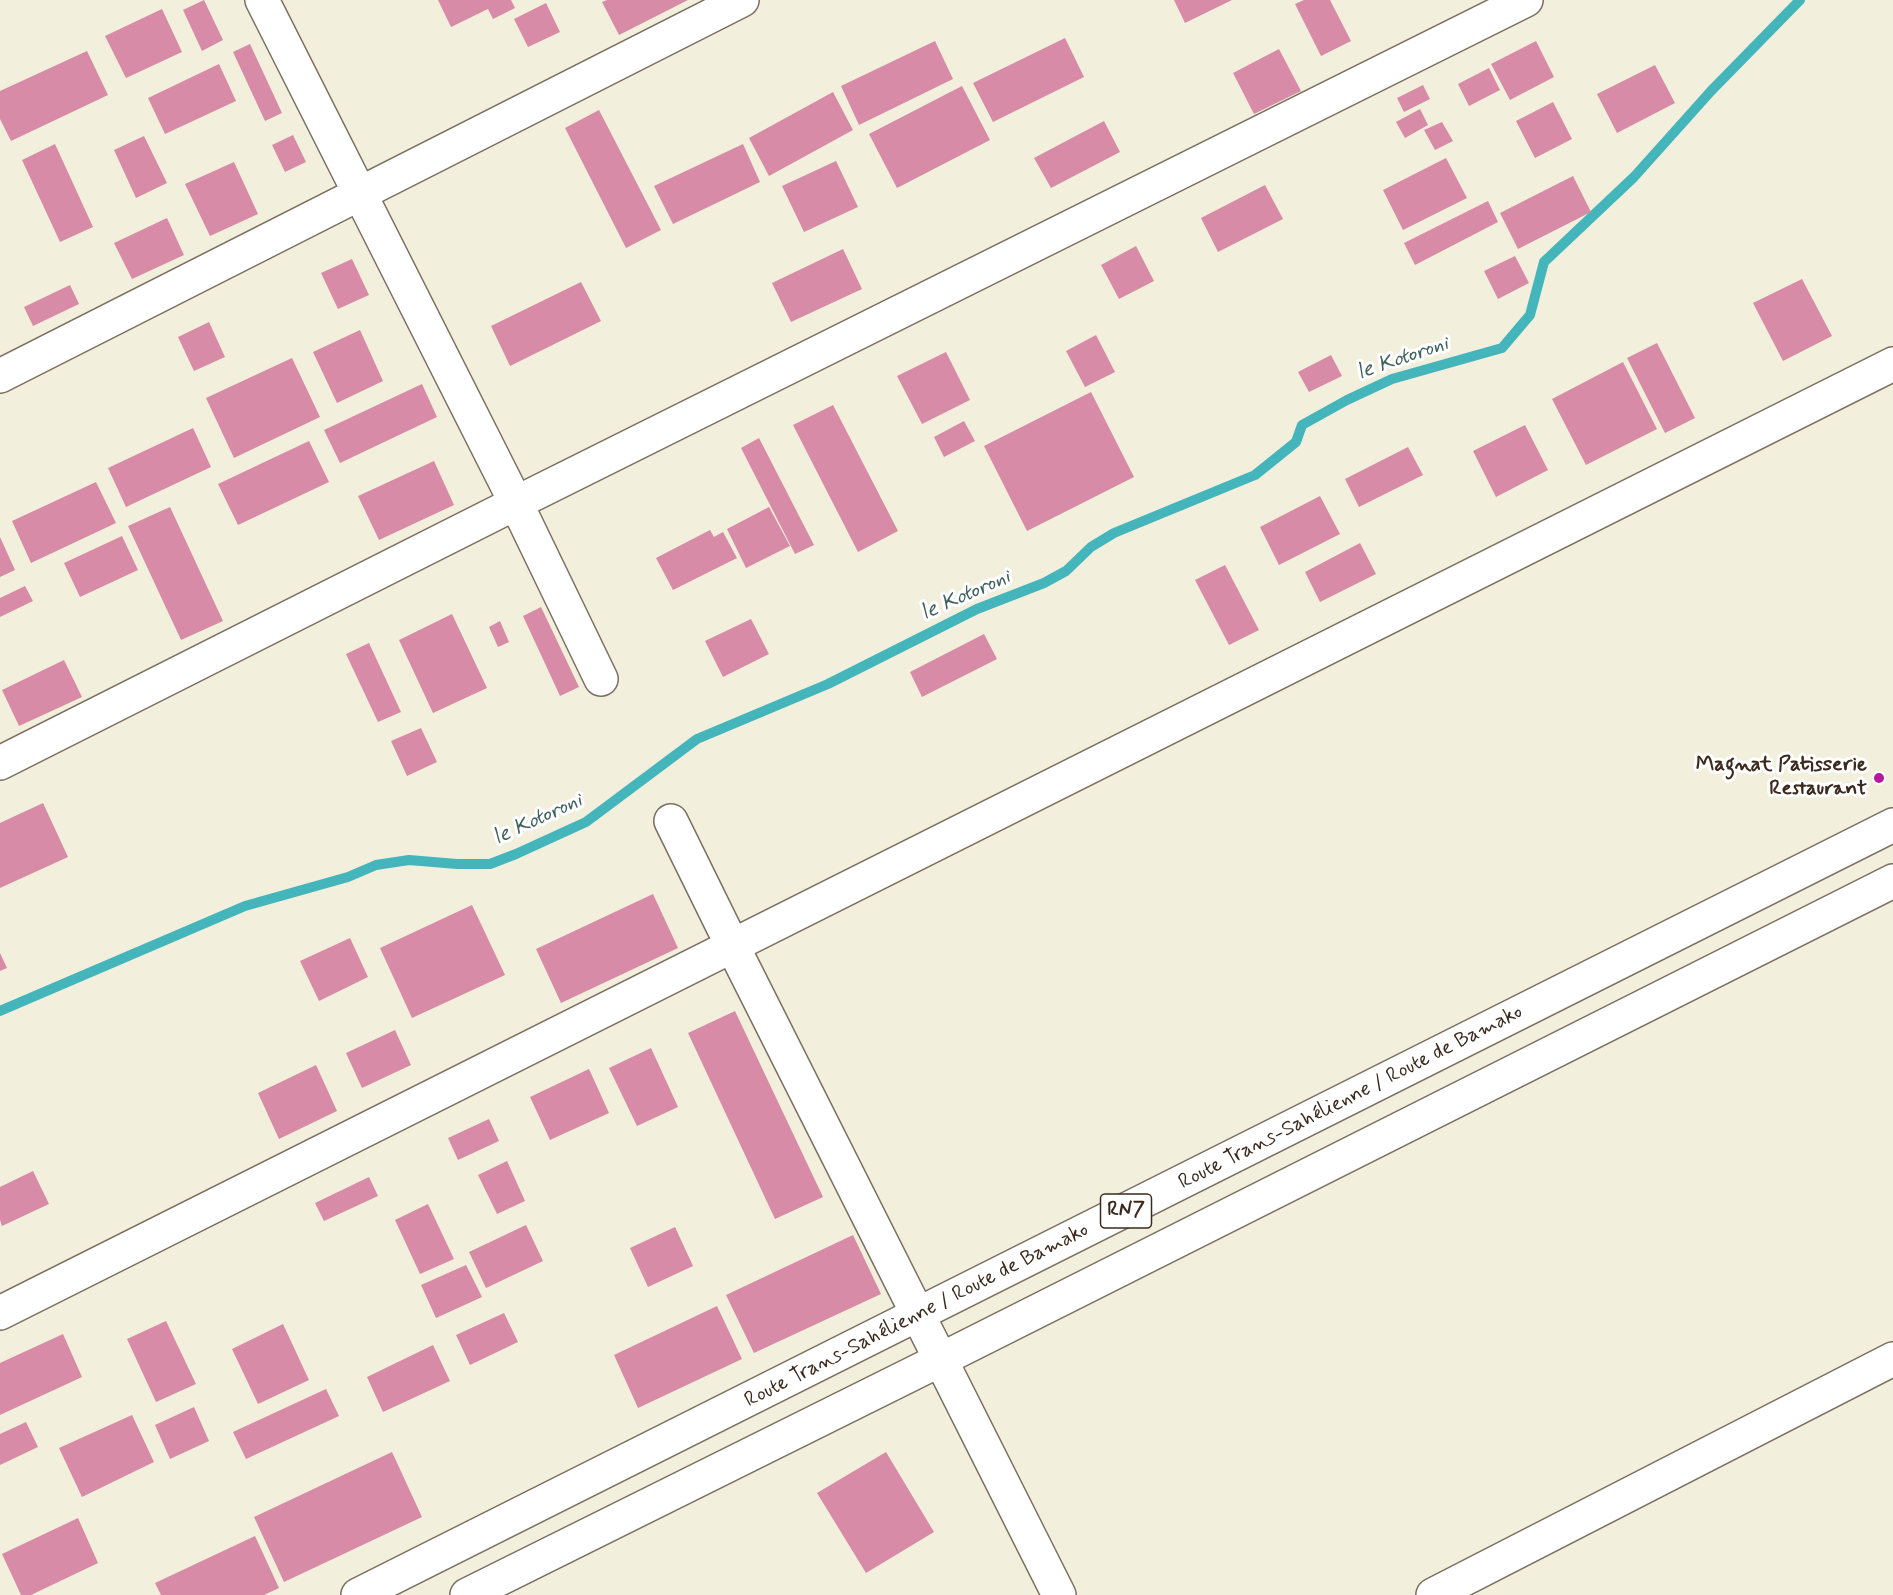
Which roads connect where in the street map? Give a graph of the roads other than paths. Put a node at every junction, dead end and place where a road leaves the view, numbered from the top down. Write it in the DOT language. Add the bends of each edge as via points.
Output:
graph roads {
  1 [pos="262,0"];
  2 [pos="742,0"];
  3 [pos="1526,0"];
  4 [pos="359,195"];
  5 [pos="1893,364"];
  6 [pos="0,376"];
  7 [pos="516,503"];
  8 [pos="601,679"];
  9 [pos="0,763"];
  10 [pos="671,821"];
  11 [pos="1893,825"];
  12 [pos="1893,881"];
  13 [pos="733,947"];
  14 [pos="0,1314"];
  15 [pos="918,1315"];
  16 [pos="1893,1359"];
  17 [pos="940,1360"];
  18 [pos="358,1595"];
  19 [pos="467,1595"];
  20 [pos="1059,1595"];
  21 [pos="1433,1595"];
  1 -- 4 [label="main road"];
  2 -- 4 [label="main road"];
  3 -- 7 [label="main road"];
  4 -- 6 [label="main road"];
  4 -- 7 [label="main road"];
  5 -- 13 [label="main road"];
  7 -- 8 [label="main road"];
  7 -- 9 [label="main road"];
  10 -- 13 [label="main road"];
  11 -- 15 [label="main road, Route Trans-Sahélienne / Route de Bamako / RN7"];
  12 -- 17 [label="main road, RN7"];
  13 -- 14 [label="main road"];
  13 -- 15 [label="main road"];
  15 -- 17 [label="main road"];
  15 -- 18 [label="main road, Route Trans-Sahélienne / Route de Bamako / RN7"];
  16 -- 21 [label="main road"];
  17 -- 19 [label="main road, RN7"];
  17 -- 20 [label="main road"];
}
